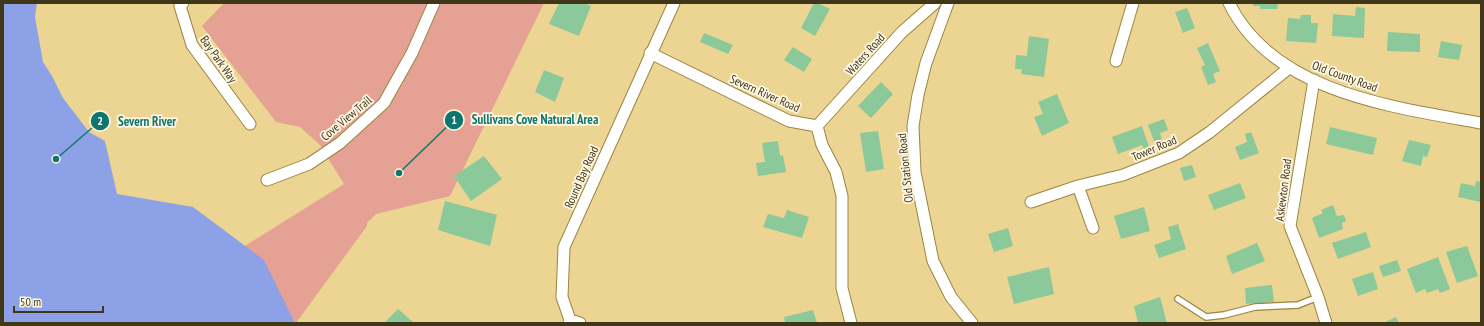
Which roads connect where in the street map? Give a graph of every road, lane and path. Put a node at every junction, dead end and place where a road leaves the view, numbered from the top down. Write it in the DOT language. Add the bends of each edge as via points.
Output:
graph roads {
  1 [pos="183,3"];
  2 [pos="434,3"];
  3 [pos="674,3"];
  4 [pos="935,3"];
  5 [pos="948,3"];
  6 [pos="1133,3"];
  7 [pos="1229,3"];
  8 [pos="650,53"];
  9 [pos="1116,61"];
  10 [pos="1289,68"];
  11 [pos="1314,80"];
  12 [pos="1481,123"];
  13 [pos="250,124"];
  14 [pos="817,126"];
  15 [pos="267,180"];
  16 [pos="1078,186"];
  17 [pos="1031,202"];
  18 [pos="1093,228"];
  19 [pos="1318,297"];
  20 [pos="1178,299"];
  21 [pos="573,322"];
  22 [pos="851,323"];
  23 [pos="972,323"];
  24 [pos="1326,323"];
  1 -- 13 [label="street, Bay Park Way" via="180,6 192,45"];
  2 -- 15 [label="street, Cove View Trail" via="412,52 384,103 340,143 309,164"];
  3 -- 8 [label="street, Round Bay Road"];
  4 -- 14 [label="street, Waters Road" via="902,32"];
  5 -- 23 [label="street, Old Station Road" via="926,63 918,95 913,126 915,172 933,261 951,297"];
  6 -- 9 [label="street"];
  7 -- 10 [label="street, Old County Road" via="1250,33 1269,53"];
  8 -- 14 [label="street, Severn River Road" via="789,121"];
  8 -- 21 [label="street, Round Bay Road" via="564,247 562,297"];
  10 -- 11 [label="street, Old County Road"];
  10 -- 16 [label="street, Tower Road" via="1210,132 1179,153 1123,175"];
  11 -- 12 [label="street, Old County Road" via="1375,102"];
  11 -- 19 [label="street, Askewton Road" via="1290,226"];
  14 -- 22 [label="street" via="822,145 836,172 842,196 842,288"];
  16 -- 17 [label="street, Tower Road"];
  16 -- 18 [label="street"];
  19 -- 20 [label="lane" via="1298,305 1255,307 1206,317"];
  19 -- 24 [label="street, Askewton Road"];
}
